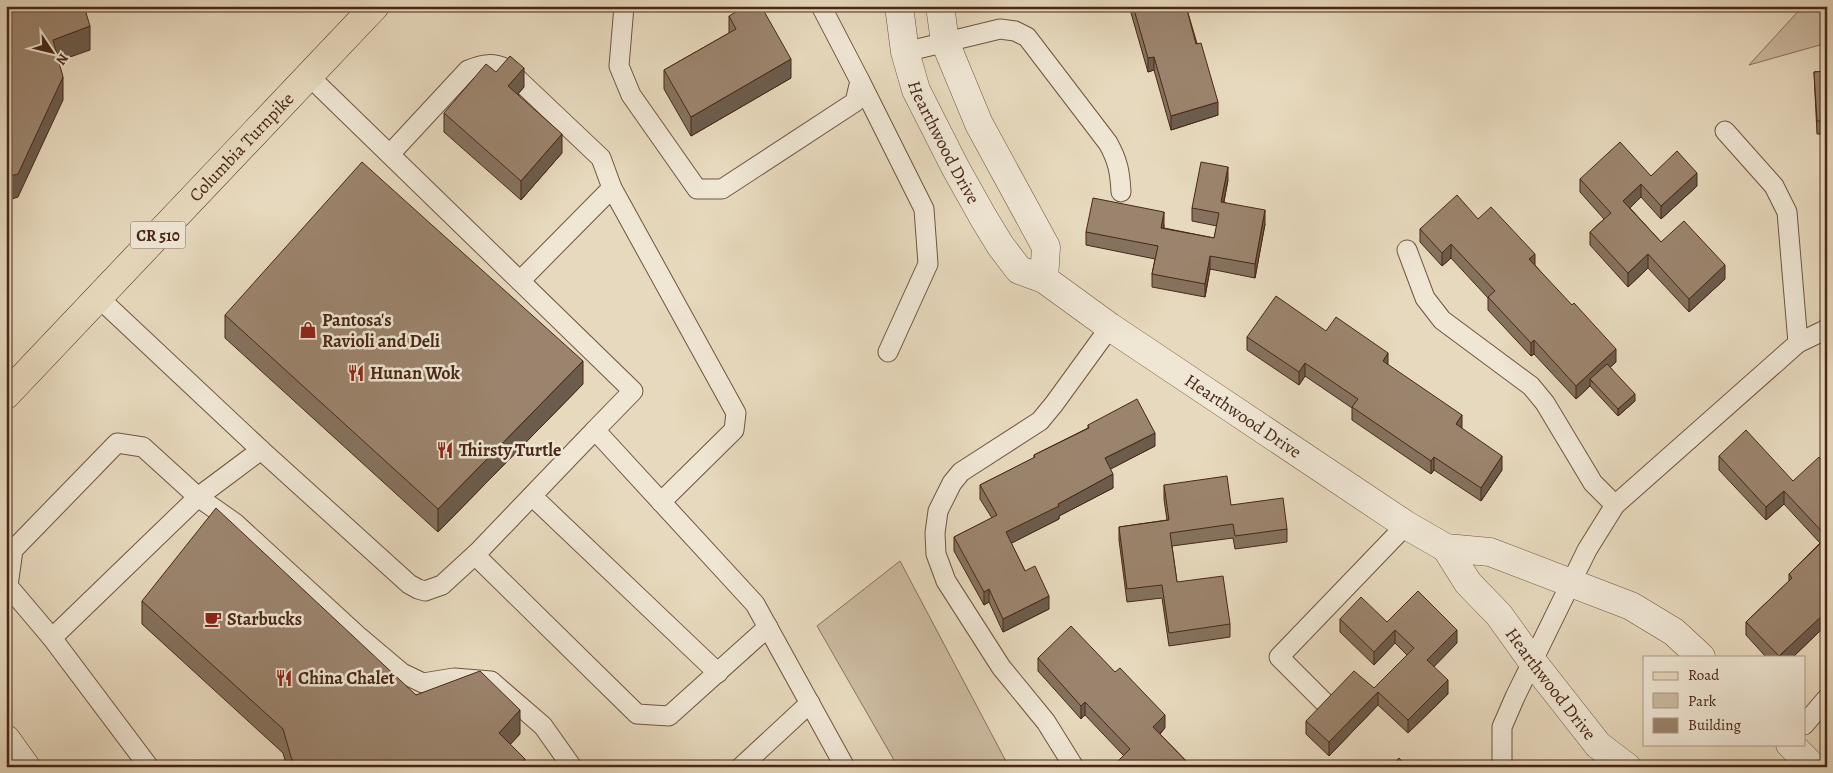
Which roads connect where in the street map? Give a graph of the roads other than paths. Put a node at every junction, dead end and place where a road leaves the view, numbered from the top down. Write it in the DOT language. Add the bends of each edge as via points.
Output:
graph roads {
  1 [pos="624,6"];
  2 [pos="821,6"];
  3 [pos="899,6"];
  4 [pos="940,6"];
  5 [pos="373,7"];
  6 [pos="945,42"];
  7 [pos="905,52"];
  8 [pos="309,76"];
  9 [pos="860,81"];
  10 [pos="1725,131"];
  11 [pos="390,154"];
  12 [pos="612,188"];
  13 [pos="1121,192"];
  14 [pos="1406,250"];
  15 [pos="1044,279"];
  16 [pos="520,281"];
  17 [pos="99,298"];
  18 [pos="1110,327"];
  19 [pos="1827,329"];
  20 [pos="1798,343"];
  21 [pos="888,352"];
  22 [pos="6,395"];
  23 [pos="595,430"];
  24 [pos="262,450"];
  25 [pos="532,496"];
  26 [pos="198,497"];
  27 [pos="661,502"];
  28 [pos="1615,505"];
  29 [pos="1406,525"];
  30 [pos="1446,548"];
  31 [pos="475,555"];
  32 [pos="1571,582"];
  33 [pos="768,627"];
  34 [pos="52,638"];
  35 [pos="1700,656"];
  36 [pos="1532,661"];
  37 [pos="718,673"];
  38 [pos="1827,698"];
  39 [pos="810,703"];
  40 [pos="1328,706"];
  41 [pos="1806,735"];
  42 [pos="6,739"];
  43 [pos="26,767"];
  44 [pos="148,767"];
  45 [pos="572,767"];
  46 [pos="741,767"];
  47 [pos="845,767"];
  48 [pos="1074,767"];
  49 [pos="1502,767"];
  50 [pos="1627,767"];
  1 -- 9 [label="lane" via="619,66 631,95 697,189 722,189 855,102"];
  2 -- 9 [label="lane"];
  3 -- 7 [label="street, Hearthwood Drive"];
  4 -- 6 [label="street"];
  5 -- 8 [label="main road, Columbia Turnpike / CR 510"];
  6 -- 7 [label="lane"];
  6 -- 13 [label="lane" via="1000,29 1027,37 1108,143 1117,159"];
  6 -- 15 [label="street" via="979,124 1046,247"];
  7 -- 15 [label="street, Hearthwood Drive" via="916,90 1000,245 1019,270"];
  8 -- 11 [label="lane"];
  8 -- 17 [label="main road, Columbia Turnpike / CR 510"];
  9 -- 21 [label="lane" via="924,209 928,264"];
  10 -- 20 [label="lane" via="1774,186 1786,212"];
  11 -- 12 [label="lane" via="468,70 482,64 496,64 507,69 601,158"];
  11 -- 16 [label="lane"];
  12 -- 16 [label="lane"];
  12 -- 27 [label="lane" via="736,413 734,430"];
  14 -- 28 [label="lane" via="1425,298 1442,320 1531,386 1545,403 1593,483"];
  15 -- 18 [label="street, Hearthwood Drive"];
  16 -- 23 [label="lane" via="633,391"];
  17 -- 22 [label="main road, Columbia Turnpike / CR 510"];
  17 -- 24 [label="lane"];
  18 -- 29 [label="street, Hearthwood Drive"];
  18 -- 48 [label="lane" via="1040,421 961,472 938,512 935,533 936,554 946,581 1001,667 1046,722"];
  19 -- 20 [label="lane"];
  20 -- 28 [label="lane"];
  23 -- 25 [label="lane"];
  23 -- 27 [label="lane"];
  24 -- 26 [label="lane"];
  24 -- 31 [label="lane" via="418,589 442,585"];
  25 -- 31 [label="lane"];
  25 -- 37 [label="lane"];
  26 -- 34 [label="lane"];
  26 -- 34 [label="lane" via="143,447 117,443 13,550 8,586"];
  26 -- 45 [label="lane" via="235,523 402,673 423,683 454,678 491,681 543,726"];
  27 -- 33 [label="lane" via="755,604"];
  28 -- 32 [label="lane"];
  29 -- 30 [label="street, Hearthwood Drive"];
  29 -- 40 [label="lane" via="1279,656"];
  30 -- 32 [label="street, Hearthwood Drive" via="1490,552"];
  30 -- 36 [label="street, Hearthwood Drive" via="1468,583 1499,615"];
  31 -- 37 [label="lane" via="637,714 669,716"];
  32 -- 35 [label="street, Hearthwood Drive" via="1631,606 1674,632"];
  32 -- 36 [label="lane"];
  33 -- 37 [label="lane"];
  33 -- 39 [label="lane"];
  34 -- 44 [label="lane"];
  36 -- 49 [label="lane" via="1502,727"];
  36 -- 50 [label="street, Hearthwood Drive" via="1598,745"];
  38 -- 41 [label="lane"];
  39 -- 46 [label="lane"];
  39 -- 47 [label="lane"];
  42 -- 43 [label="street"];
}
